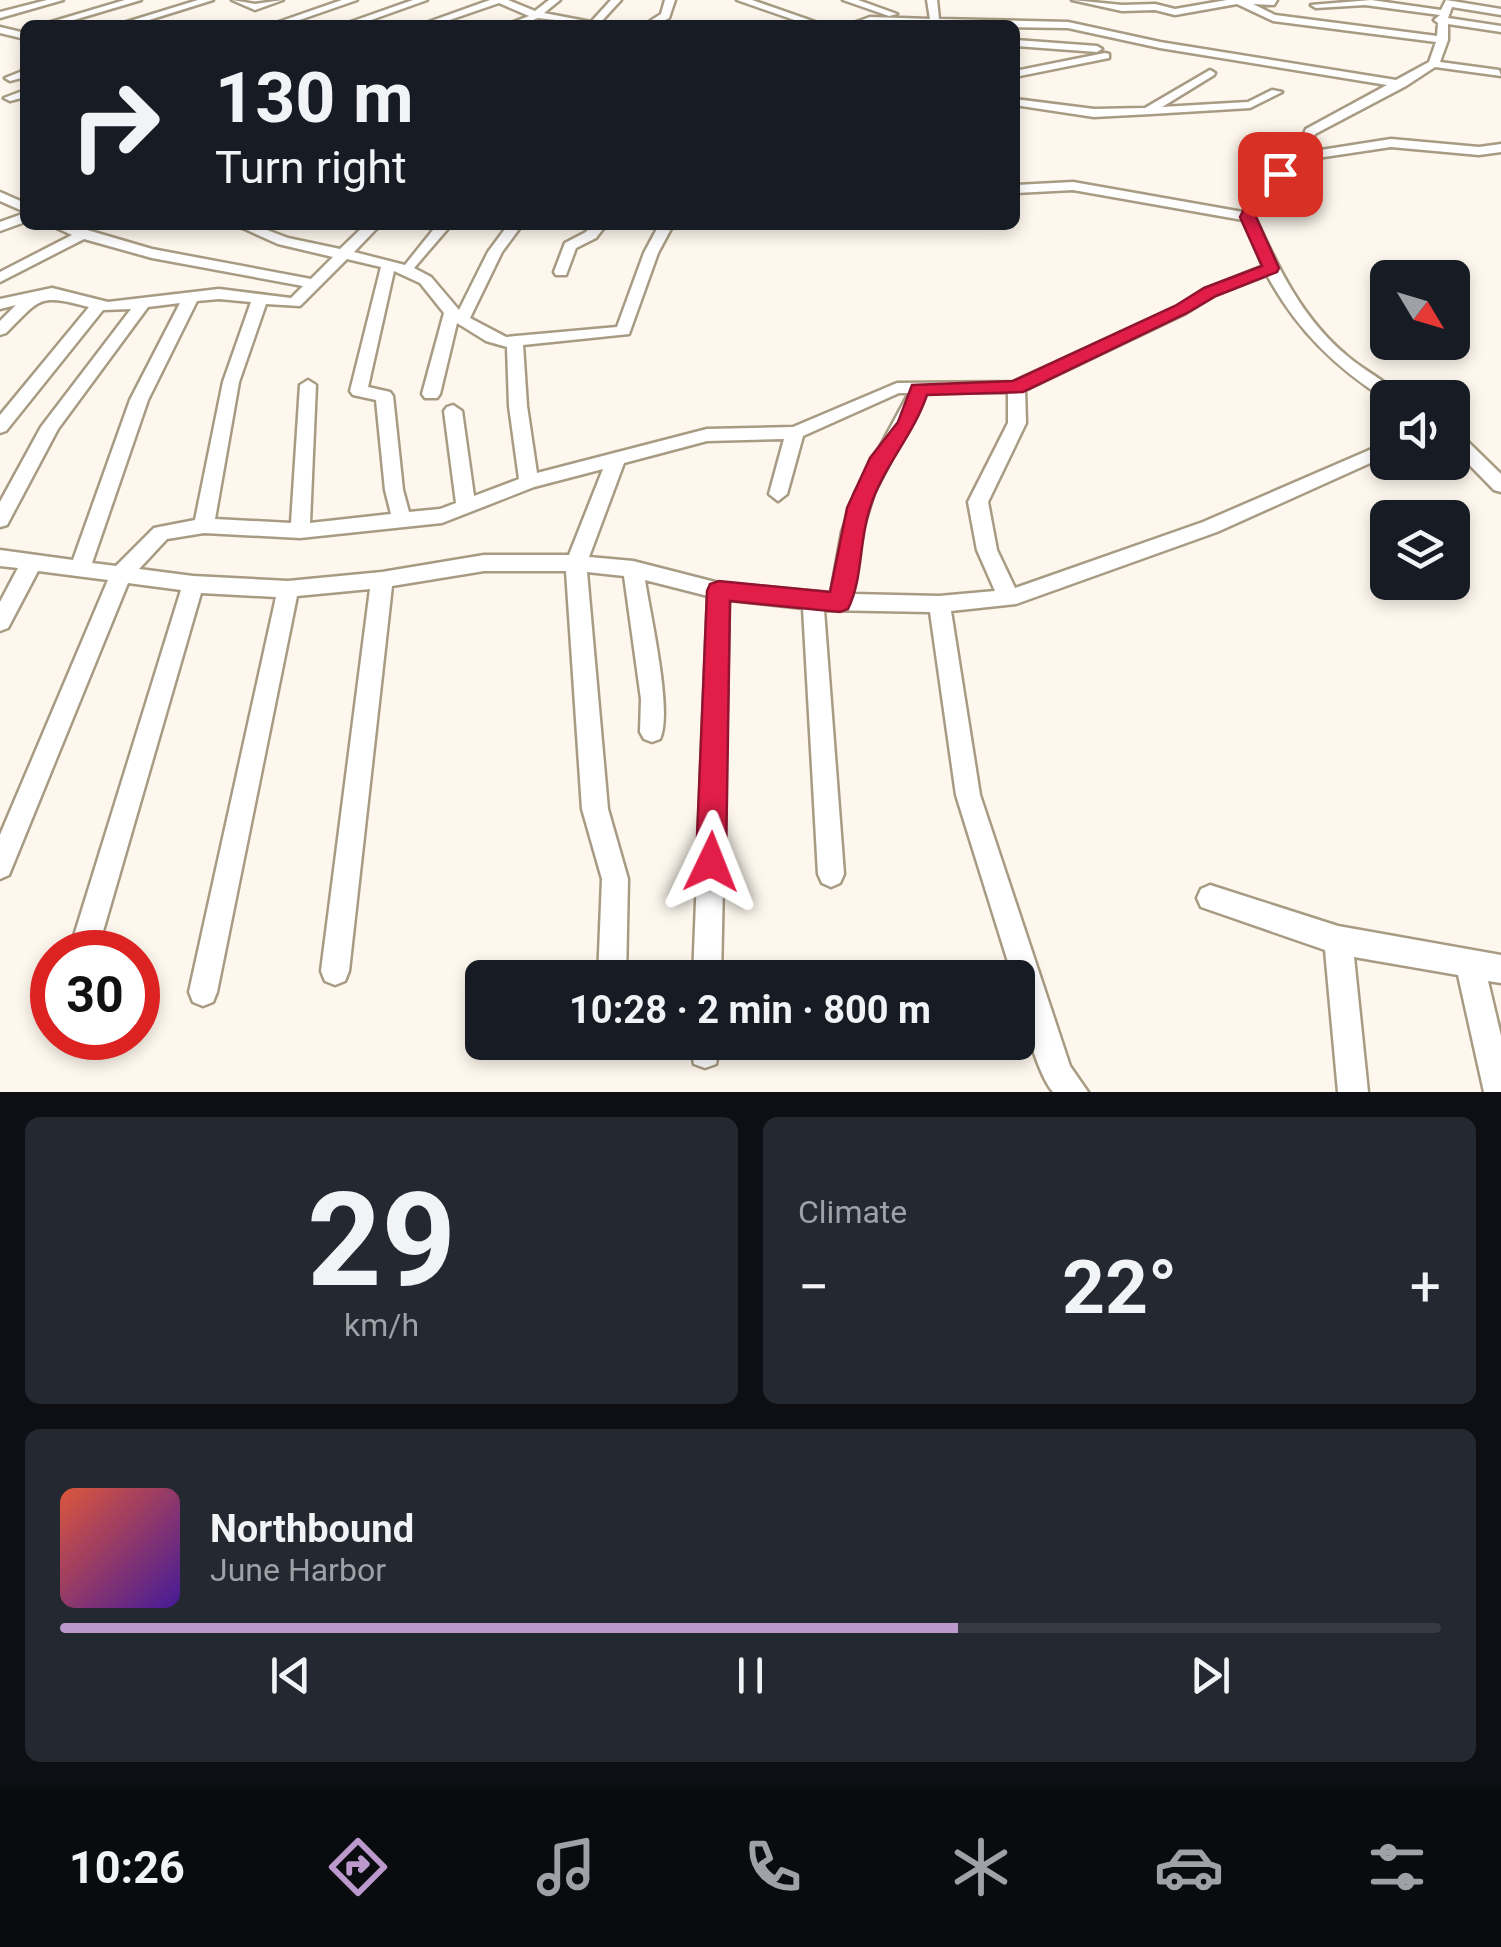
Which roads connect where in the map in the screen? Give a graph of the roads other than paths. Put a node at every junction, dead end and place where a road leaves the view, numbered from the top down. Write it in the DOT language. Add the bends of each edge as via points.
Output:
graph roads {
  1 [pos="58,0"];
  2 [pos="136,0"];
  3 [pos="208,0"];
  4 [pos="237,0"];
  5 [pos="278,0"];
  6 [pos="352,0"];
  7 [pos="422,0"];
  8 [pos="499,0"];
  9 [pos="555,0"];
  10 [pos="616,0"];
  11 [pos="742,0"];
  12 [pos="848,0"];
  13 [pos="1077,0"];
  14 [pos="1238,0"];
  15 [pos="1274,2"];
  16 [pos="1379,3"];
  17 [pos="1316,4"];
  18 [pos="730,10"];
  19 [pos="1501,12"];
  20 [pos="0,15"];
  21 [pos="536,15"];
  22 [pos="64,20"];
  23 [pos="139,20"];
  24 [pos="290,20"];
  25 [pos="363,20"];
  26 [pos="440,20"];
  27 [pos="523,20"];
  28 [pos="564,20"];
  29 [pos="598,20"];
  30 [pos="763,20"];
  31 [pos="804,20"];
  32 [pos="909,20"];
  33 [pos="1020,21"];
  34 [pos="1443,28"];
  35 [pos="1501,29"];
  36 [pos="1378,32"];
  37 [pos="1501,42"];
  38 [pos="1020,43"];
  39 [pos="1500,67"];
  40 [pos="1020,73"];
  41 [pos="1210,73"];
  42 [pos="20,75"];
  43 [pos="10,78"];
  44 [pos="1402,84"];
  45 [pos="1276,92"];
  46 [pos="20,95"];
  47 [pos="10,98"];
  48 [pos="1020,102"];
  49 [pos="1151,111"];
  50 [pos="1501,148"];
  51 [pos="1300,158"];
  52 [pos="1020,188"];
  53 [pos="1248,217"];
  54 [pos="70,230"];
  55 [pos="254,230"];
  56 [pos="291,230"];
  57 [pos="368,230"];
  58 [pos="440,230"];
  59 [pos="511,230"];
  60 [pos="595,230"];
  61 [pos="663,230"];
  62 [pos="82,235"];
  63 [pos="279,241"];
  64 [pos="345,254"];
  65 [pos="412,264"];
  66 [pos="388,266"];
  67 [pos="1271,268"];
  68 [pos="561,272"];
  69 [pos="0,278"];
  70 [pos="316,284"];
  71 [pos="35,296"];
  72 [pos="191,297"];
  73 [pos="259,301"];
  74 [pos="0,304"];
  75 [pos="98,306"];
  76 [pos="141,306"];
  77 [pos="457,315"];
  78 [pos="0,330"];
  79 [pos="515,341"];
  80 [pos="1370,383"];
  81 [pos="308,385"];
  82 [pos="1016,388"];
  83 [pos="919,389"];
  84 [pos="431,394"];
  85 [pos="454,411"];
  86 [pos="0,427"];
  87 [pos="795,432"];
  88 [pos="1470,454"];
  89 [pos="1370,456"];
  90 [pos="617,457"];
  91 [pos="529,482"];
  92 [pos="1501,486"];
  93 [pos="778,494"];
  94 [pos="466,506"];
  95 [pos="0,520"];
  96 [pos="402,521"];
  97 [pos="204,526"];
  98 [pos="300,531"];
  99 [pos="0,558"];
  100 [pos="32,562"];
  101 [pos="576,563"];
  102 [pos="80,569"];
  103 [pos="633,569"];
  104 [pos="121,574"];
  105 [pos="382,580"];
  106 [pos="193,584"];
  107 [pos="288,590"];
  108 [pos="719,591"];
  109 [pos="1009,598"];
  110 [pos="814,602"];
  111 [pos="840,602"];
  112 [pos="939,604"];
  113 [pos="0,622"];
  114 [pos="652,732"];
  115 [pos="0,866"];
  116 [pos="831,874"];
  117 [pos="1210,898"];
  118 [pos="90,930"];
  119 [pos="1338,940"];
  120 [pos="613,960"];
  121 [pos="708,960"];
  122 [pos="1470,964"];
  123 [pos="1501,970"];
  124 [pos="335,971"];
  125 [pos="204,992"];
  126 [pos="1072,1092"];
  127 [pos="1353,1092"];
  128 [pos="1499,1092"];
  1 -- 20 [label="street"];
  2 -- 22 [label="street"];
  3 -- 23 [label="street"];
  4 -- 5 [label="street" via="255,7"];
  6 -- 24 [label="street"];
  7 -- 25 [label="street"];
  8 -- 21 [label="street"];
  8 -- 26 [label="street"];
  9 -- 21 [label="street"];
  10 -- 29 [label="street"];
  11 -- 31 [label="street"];
  12 -- 32 [label="street"];
  13 -- 14 [label="street" via="1176,12"];
  14 -- 15 [label="street"];
  14 -- 36 [label="street" via="1272,18"];
  16 -- 17 [label="street"];
  16 -- 34 [label="street"];
  16 -- 36 [label="street"];
  18 -- 30 [label="street"];
  19 -- 34 [label="street"];
  21 -- 27 [label="street"];
  21 -- 28 [label="street"];
  33 -- 44 [label="street"];
  34 -- 35 [label="street"];
  34 -- 36 [label="street"];
  34 -- 37 [label="street"];
  34 -- 39 [label="street"];
  34 -- 44 [label="street"];
  38 -- 40 [label="street" via="1101,52"];
  41 -- 49 [label="street"];
  42 -- 43 [label="street"];
  44 -- 51 [label="street" via="1310,132"];
  45 -- 49 [label="street" via="1250,105"];
  46 -- 47 [label="street"];
  48 -- 49 [label="street" via="1094,113"];
  50 -- 51 [label="street" via="1391,143"];
  51 -- 53 [label="street" via="1260,190"];
  52 -- 53 [label="street" via="1073,186"];
  53 -- 67 [label="street"];
  54 -- 62 [label="street"];
  55 -- 63 [label="street"];
  56 -- 63 [label="street"];
  57 -- 64 [label="street"];
  58 -- 65 [label="street"];
  59 -- 77 [label="street"];
  60 -- 68 [label="street" via="570,246"];
  61 -- 79 [label="street" via="623,331"];
  62 -- 69 [label="street"];
  62 -- 70 [label="street"];
  63 -- 64 [label="street"];
  64 -- 66 [label="street"];
  64 -- 70 [label="street"];
  66 -- 77 [label="street" via="437,288"];
  66 -- 96 [label="street" via="358,390 384,396"];
  67 -- 80 [label="street" via="1296,316"];
  67 -- 82 [label="street"];
  70 -- 73 [label="street" via="295,303"];
  71 -- 74 [label="street"];
  71 -- 75 [label="street" via="61,293"];
  71 -- 78 [label="street"];
  72 -- 73 [label="street"];
  72 -- 76 [label="street"];
  72 -- 102 [label="street" via="138,400"];
  73 -- 97 [label="street" via="231,382"];
  75 -- 76 [label="street"];
  75 -- 86 [label="street"];
  76 -- 95 [label="street" via="50,428"];
  77 -- 79 [label="street" via="489,339"];
  77 -- 84 [label="street"];
  79 -- 91 [label="street"];
  81 -- 98 [label="street"];
  82 -- 83 [label="street"];
  82 -- 109 [label="street" via="1016,424 978,502 987,550"];
  83 -- 87 [label="street" via="897,388"];
  83 -- 111 [label="street" via="858,508"];
  85 -- 94 [label="street"];
  87 -- 90 [label="street" via="708,435"];
  87 -- 93 [label="street"];
  88 -- 92 [label="street"];
  89 -- 109 [label="street" via="1210,528"];
  90 -- 91 [label="street"];
  90 -- 101 [label="street"];
  91 -- 94 [label="street"];
  94 -- 96 [label="street"];
  96 -- 98 [label="street"];
  97 -- 98 [label="street"];
  97 -- 104 [label="street" via="161,532"];
  99 -- 100 [label="street"];
  100 -- 102 [label="street"];
  100 -- 113 [label="street"];
  101 -- 103 [label="street"];
  101 -- 105 [label="street" via="484,563"];
  101 -- 120 [label="street" via="595,809 615,879"];
  102 -- 104 [label="street"];
  103 -- 108 [label="street"];
  103 -- 114 [label="street"];
  104 -- 106 [label="street"];
  104 -- 115 [label="street"];
  105 -- 107 [label="street"];
  105 -- 124 [label="street"];
  106 -- 107 [label="street"];
  106 -- 118 [label="street"];
  107 -- 125 [label="street"];
  108 -- 110 [label="street"];
  108 -- 121 [label="street"];
  109 -- 112 [label="street"];
  110 -- 111 [label="street"];
  110 -- 116 [label="street"];
  111 -- 112 [label="street"];
  112 -- 126 [label="street" via="968,796 1058,1075"];
  117 -- 119 [label="street"];
  119 -- 122 [label="street"];
  119 -- 127 [label="street"];
  122 -- 123 [label="street"];
  122 -- 128 [label="street"];
}
